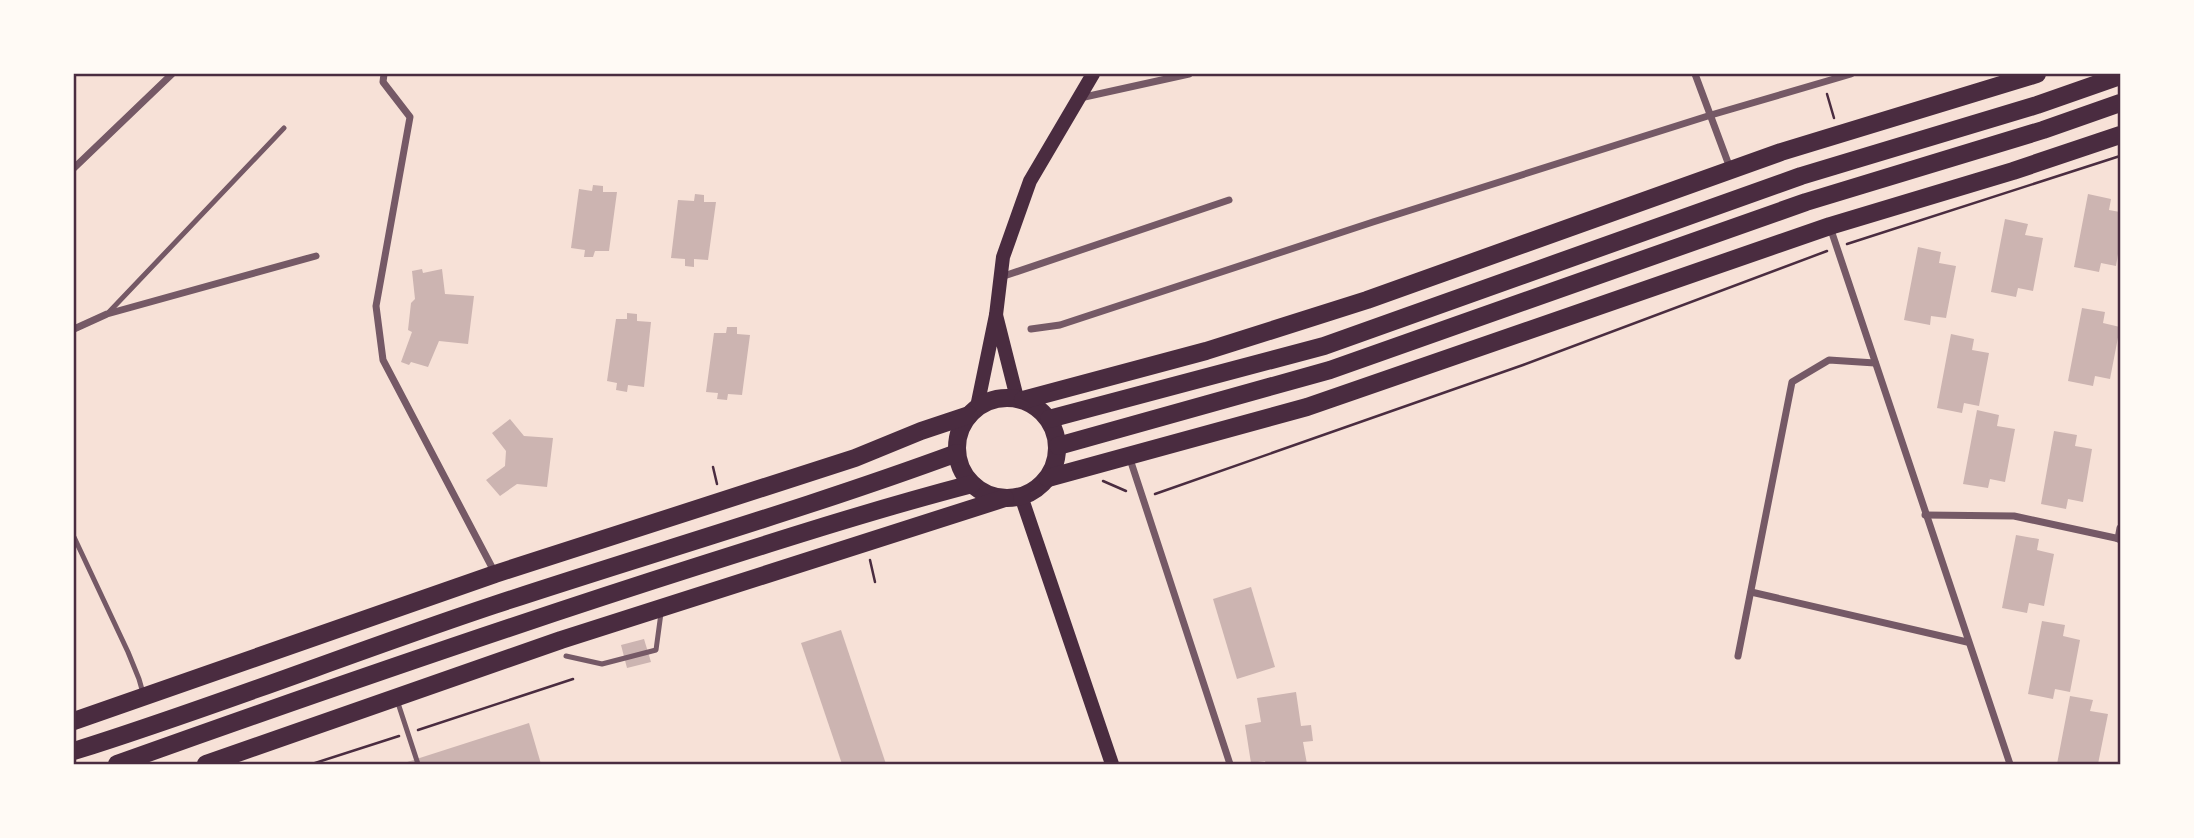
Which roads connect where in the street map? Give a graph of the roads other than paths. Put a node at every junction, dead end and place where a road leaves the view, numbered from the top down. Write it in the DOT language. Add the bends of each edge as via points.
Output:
graph roads {
  1 [pos="172,74"];
  2 [pos="384,74"];
  3 [pos="1093,74"];
  4 [pos="1189,74"];
  5 [pos="1695,74"];
  6 [pos="1822,74"];
  7 [pos="1851,74"];
  8 [pos="2038,74"];
  9 [pos="2120,76"];
  10 [pos="1824,82"];
  11 [pos="1080,98"];
  12 [pos="2120,103"];
  13 [pos="1710,115"];
  14 [pos="284,128"];
  15 [pos="2120,135"];
  16 [pos="74,168"];
  17 [pos="1731,169"];
  18 [pos="1229,200"];
  19 [pos="1830,226"];
  20 [pos="316,256"];
  21 [pos="1001,277"];
  22 [pos="107,314"];
  23 [pos="996,316"];
  24 [pos="74,329"];
  25 [pos="1031,329"];
  26 [pos="1875,363"];
  27 [pos="1020,399"];
  28 [pos="973,411"];
  29 [pos="1049,419"];
  30 [pos="1058,446"];
  31 [pos="957,453"];
  32 [pos="1129,456"];
  33 [pos="1048,478"];
  34 [pos="972,484"];
  35 [pos="1013,497"];
  36 [pos="1925,515"];
  37 [pos="2120,527"];
  38 [pos="74,537"];
  39 [pos="2119,539"];
  40 [pos="495,574"];
  41 [pos="1751,592"];
  42 [pos="662,608"];
  43 [pos="1968,642"];
  44 [pos="566,656"];
  45 [pos="1738,656"];
  46 [pos="144,696"];
  47 [pos="396,697"];
  48 [pos="74,721"];
  49 [pos="74,751"];
  50 [pos="117,765"];
  51 [pos="206,765"];
  52 [pos="418,765"];
  53 [pos="1112,765"];
  54 [pos="1230,765"];
  55 [pos="2010,765"];
  1 -- 16 [label="street"];
  2 -- 40 [label="street" via="383,82 410,117 376,306 383,360"];
  3 -- 11 [label="main road"];
  4 -- 11 [label="street"];
  5 -- 13 [label="street"];
  6 -- 10 [label="street"];
  7 -- 10 [label="street"];
  8 -- 17 [label="highway"];
  9 -- 29 [label="highway" via="1801,176 1324,346"];
  10 -- 13 [label="street"];
  11 -- 21 [label="main road" via="1030,181 1003,257"];
  12 -- 30 [label="highway" via="1805,202 1330,370"];
  13 -- 17 [label="street"];
  13 -- 25 [label="street" via="1106,311"];
  14 -- 22 [label="lane"];
  15 -- 19 [label="highway"];
  17 -- 27 [label="highway" via="1367,300 1206,351"];
  18 -- 21 [label="street"];
  19 -- 26 [label="street"];
  19 -- 32 [label="highway" via="1307,407"];
  20 -- 22 [label="street"];
  21 -- 23 [label="main road"];
  22 -- 24 [label="street"];
  23 -- 27 [label="main road"];
  23 -- 28 [label="main road"];
  26 -- 36 [label="street"];
  26 -- 41 [label="street" via="1829,360 1791,382"];
  27 -- 28 [label="highway" via="989,400"];
  27 -- 29 [label="highway"];
  28 -- 31 [label="highway" via="962,426"];
  28 -- 40 [label="highway" via="855,458"];
  29 -- 30 [label="highway"];
  30 -- 33 [label="highway"];
  31 -- 34 [label="highway"];
  31 -- 49 [label="highway" via="425,628"];
  32 -- 33 [label="highway"];
  32 -- 54 [label="street"];
  33 -- 35 [label="highway" via="1036,489"];
  34 -- 35 [label="highway" via="993,496"];
  34 -- 50 [label="highway" via="894,504 571,606"];
  35 -- 42 [label="highway"];
  35 -- 53 [label="main road"];
  36 -- 39 [label="street" via="2014,516"];
  36 -- 43 [label="street"];
  37 -- 39 [label="street"];
  38 -- 46 [label="lane"];
  40 -- 46 [label="highway"];
  41 -- 43 [label="street"];
  41 -- 45 [label="street"];
  42 -- 44 [label="lane" via="656,650 602,664"];
  42 -- 47 [label="highway"];
  43 -- 55 [label="street"];
  46 -- 48 [label="highway"];
  47 -- 51 [label="highway"];
  47 -- 52 [label="lane"];
}
